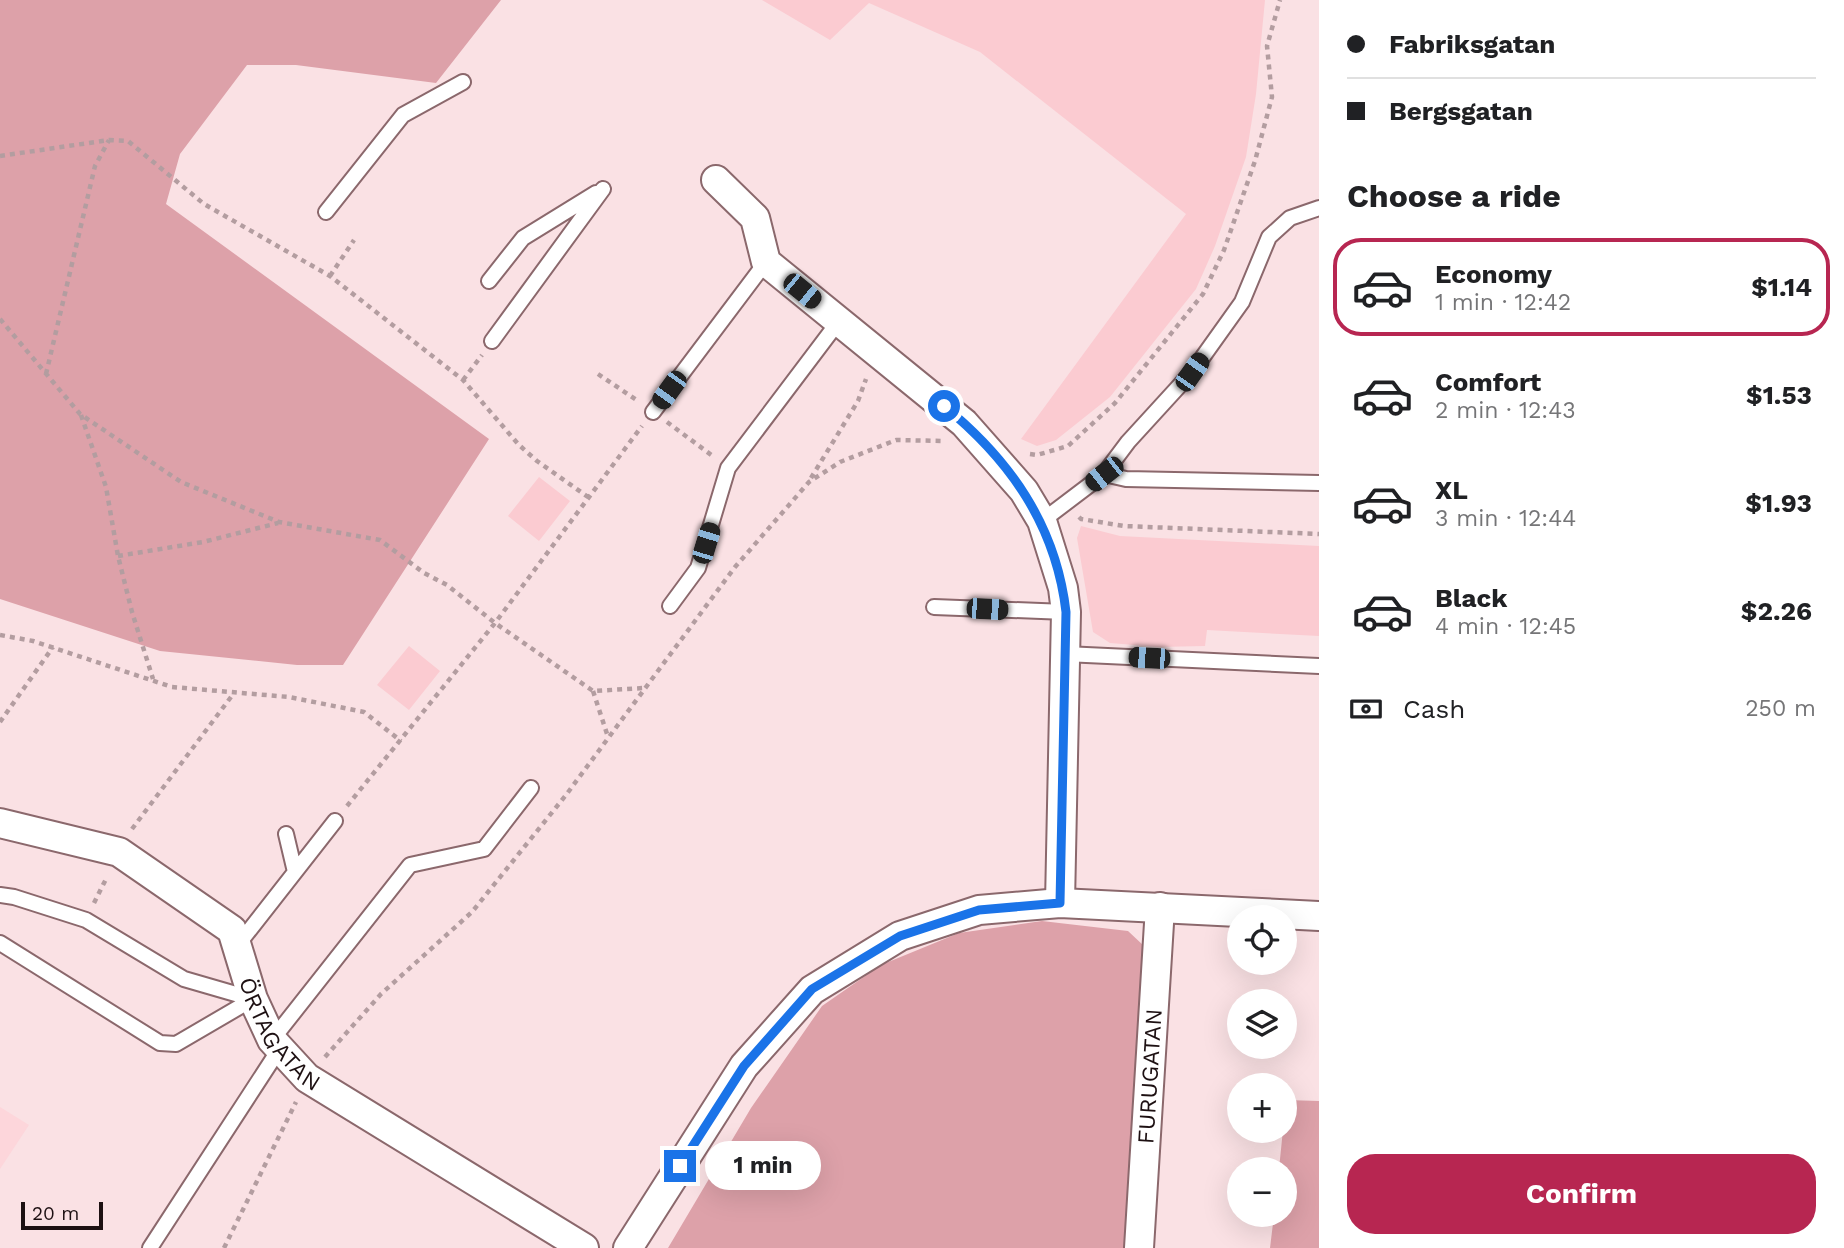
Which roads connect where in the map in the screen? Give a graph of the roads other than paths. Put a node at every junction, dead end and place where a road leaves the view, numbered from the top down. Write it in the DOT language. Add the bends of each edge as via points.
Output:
graph roads {
  1 [pos="463,82"];
  2 [pos="716,180"];
  3 [pos="1319,208"];
  4 [pos="326,212"];
  5 [pos="766,262"];
  6 [pos="489,281"];
  7 [pos="839,321"];
  8 [pos="492,341"];
  9 [pos="653,412"];
  10 [pos="1104,474"];
  11 [pos="1319,483"];
  12 [pos="1042,521"];
  13 [pos="670,606"];
  14 [pos="934,607"];
  15 [pos="1066,612"];
  16 [pos="1065,654"];
  17 [pos="1319,667"];
  18 [pos="531,788"];
  19 [pos="335,821"];
  20 [pos="0,823"];
  21 [pos="286,834"];
  22 [pos="295,872"];
  23 [pos="0,895"];
  24 [pos="1060,903"];
  25 [pos="1160,907"];
  26 [pos="1319,916"];
  27 [pos="0,943"];
  28 [pos="237,946"];
  29 [pos="253,999"];
  30 [pos="276,1044"];
  31 [pos="150,1248"];
  32 [pos="584,1248"];
  33 [pos="628,1248"];
  34 [pos="1139,1248"];
  1 -- 4 [label="lane" via="402,115"];
  2 -- 5 [label="street" via="755,218"];
  3 -- 10 [label="lane" via="1290,218 1269,237 1242,302 1192,372"];
  5 -- 7 [label="street"];
  5 -- 9 [label="lane"];
  6 -- 8 [label="lane" via="523,238 603,189"];
  7 -- 12 [label="street" via="964,423 1004,465"];
  7 -- 13 [label="lane" via="728,468 698,568"];
  10 -- 11 [label="lane" via="1126,479"];
  10 -- 12 [label="lane"];
  12 -- 15 [label="street"];
  14 -- 15 [label="lane"];
  15 -- 16 [label="street"];
  16 -- 17 [label="lane"];
  16 -- 24 [label="street"];
  18 -- 30 [label="lane" via="484,849 410,866"];
  19 -- 22 [label="lane"];
  20 -- 28 [label="street, ÖRTAGATAN" via="119,852 232,930"];
  21 -- 22 [label="lane"];
  22 -- 28 [label="lane"];
  23 -- 29 [label="lane" via="86,920 184,979"];
  24 -- 25 [label="street"];
  24 -- 33 [label="street" via="979,910 900,936 812,989 744,1066"];
  25 -- 26 [label="street"];
  25 -- 34 [label="street, FURUGATAN"];
  27 -- 29 [label="lane" via="160,1043 176,1044"];
  28 -- 29 [label="street, ÖRTAGATAN"];
  29 -- 30 [label="street, ÖRTAGATAN"];
  30 -- 31 [label="lane"];
  30 -- 32 [label="street, ÖRTAGATAN" via="307,1078"];
}
